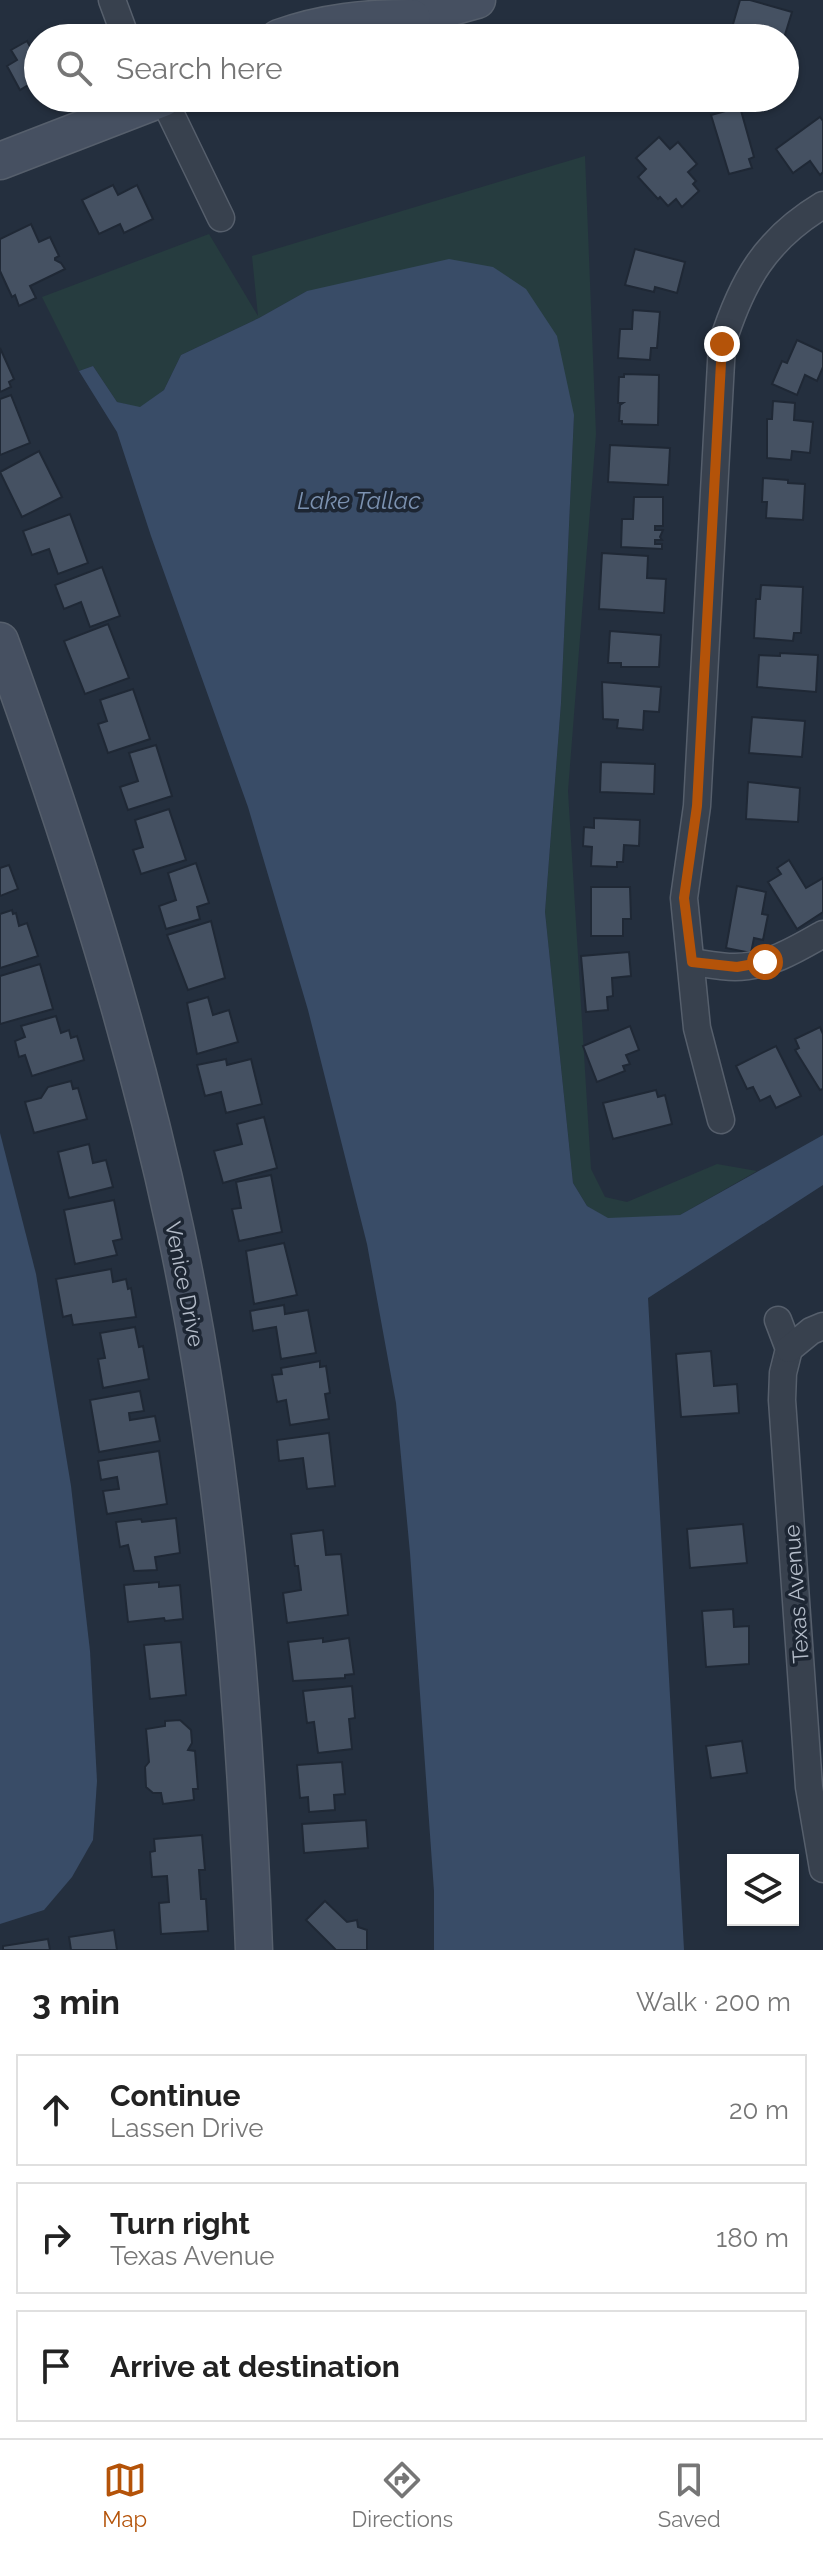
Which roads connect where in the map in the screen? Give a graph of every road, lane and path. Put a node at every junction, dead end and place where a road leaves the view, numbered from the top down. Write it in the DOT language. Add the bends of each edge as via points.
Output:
graph roads {
  1 [pos="112,0"];
  2 [pos="477,0"];
  3 [pos="412,18"];
  4 [pos="121,24"];
  5 [pos="334,24"];
  6 [pos="400,24"];
  7 [pos="75,112"];
  8 [pos="127,112"];
  9 [pos="170,112"];
  10 [pos="0,139"];
  11 [pos="0,161"];
  12 [pos="823,205"];
  13 [pos="221,218"];
  14 [pos="0,641"];
  15 [pos="823,934"];
  16 [pos="692,962"];
  17 [pos="721,1120"];
  18 [pos="778,1320"];
  19 [pos="823,1326"];
  20 [pos="789,1349"];
  21 [pos="823,1869"];
  22 [pos="254,1950"];
  1 -- 4 [label="street"];
  2 -- 3 [label="street"];
  3 -- 5 [label="street"];
  3 -- 6 [label="street"];
  7 -- 10 [label="street"];
  8 -- 11 [label="street"];
  9 -- 13 [label="street"];
  12 -- 16 [label="street" via="798,220 757,264 735,303 722,344 697,806 684,898"];
  14 -- 22 [label="street, Venice Drive" via="103,945 175,1229 227,1551 249,1815"];
  15 -- 16 [label="street" via="765,962 737,967"];
  16 -- 17 [label="street" via="697,1028"];
  18 -- 20 [label="street"];
  19 -- 20 [label="street"];
  20 -- 21 [label="street, Texas Avenue" via="782,1400 809,1787"];
}
